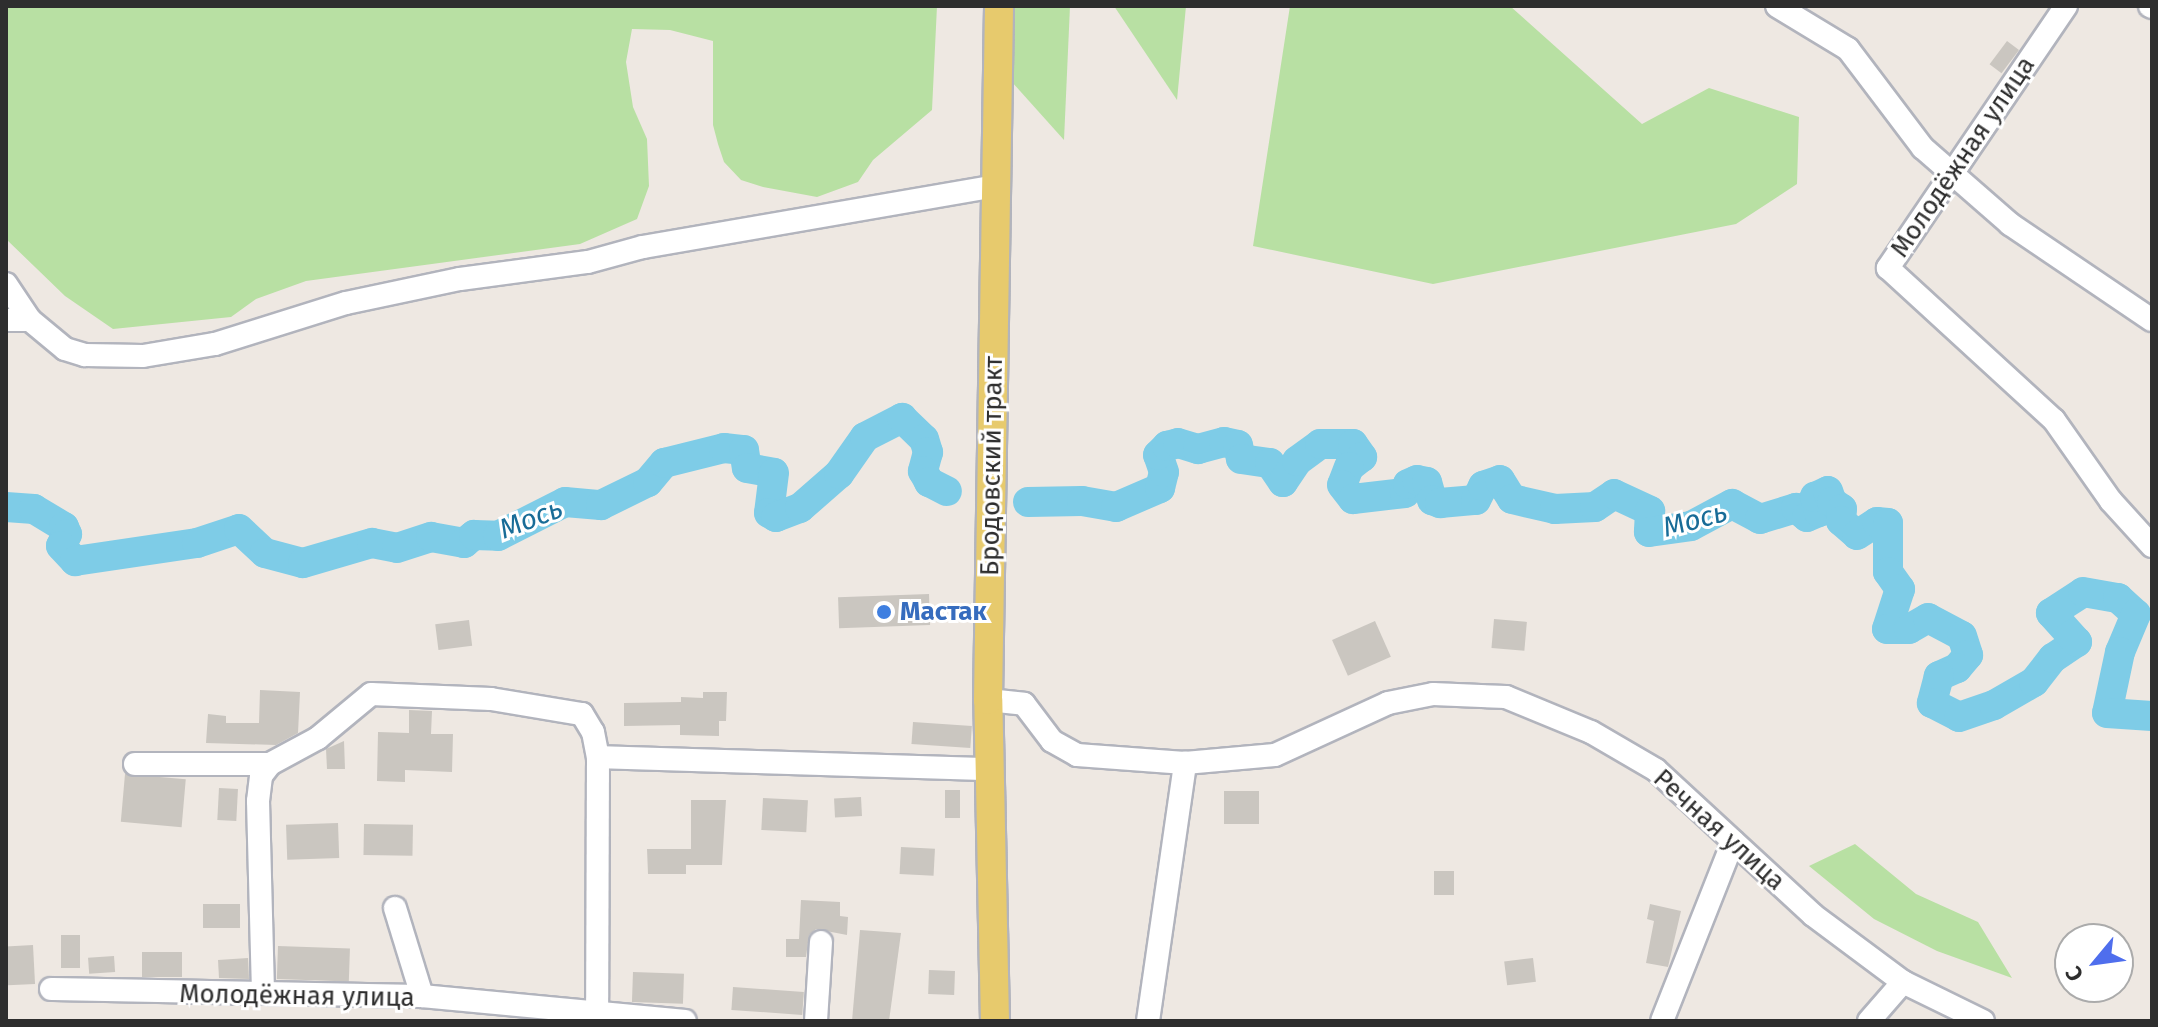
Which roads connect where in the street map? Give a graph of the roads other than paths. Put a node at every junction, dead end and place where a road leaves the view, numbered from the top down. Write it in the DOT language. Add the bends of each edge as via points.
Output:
graph roads {
  1 [pos="999,6"];
  2 [pos="1777,6"];
  3 [pos="2066,6"];
  4 [pos="1951,171"];
  5 [pos="997,186"];
  6 [pos="6,284"];
  7 [pos="6,320"];
  8 [pos="30,320"];
  9 [pos="2152,320"];
  10 [pos="2152,546"];
  11 [pos="988,700"];
  12 [pos="598,757"];
  13 [pos="1185,763"];
  14 [pos="135,764"];
  15 [pos="270,764"];
  16 [pos="988,769"];
  17 [pos="1733,842"];
  18 [pos="395,908"];
  19 [pos="821,942"];
  20 [pos="1903,982"];
  21 [pos="51,989"];
  22 [pos="263,992"];
  23 [pos="422,996"];
  24 [pos="597,1018"];
  25 [pos="685,1021"];
  26 [pos="816,1021"];
  27 [pos="995,1021"];
  28 [pos="1148,1021"];
  29 [pos="1662,1021"];
  30 [pos="1869,1021"];
  31 [pos="1983,1021"];
  1 -- 5 [label="main road, Бродовский тракт"];
  2 -- 4 [label="street" via="1848,49 1923,148"];
  3 -- 4 [label="street, Молодёжная улица"];
  4 -- 9 [label="street" via="2010,224"];
  4 -- 10 [label="street, Молодёжная улица" via="1888,268 2054,420 2111,501"];
  5 -- 8 [label="street" via="643,247 588,262 460,279 346,303 215,344 143,356 85,355 65,349"];
  5 -- 11 [label="main road, Бродовский тракт"];
  6 -- 8 [label="street"];
  7 -- 8 [label="street"];
  11 -- 13 [label="street, Речная улица" via="1024,704 1052,741 1077,755"];
  11 -- 16 [label="main road, Бродовский тракт"];
  12 -- 15 [label="street" via="593,732 582,714 491,699 371,694 318,738"];
  12 -- 16 [label="street"];
  12 -- 24 [label="street"];
  13 -- 17 [label="street, Речная улица" via="1275,755 1388,703 1433,694 1506,697 1591,732 1656,770"];
  13 -- 28 [label="street"];
  14 -- 15 [label="street"];
  15 -- 22 [label="street" via="261,776 258,801"];
  16 -- 27 [label="main road, Бродовский тракт"];
  17 -- 20 [label="street, Речная улица" via="1813,915"];
  17 -- 29 [label="street"];
  18 -- 23 [label="street"];
  19 -- 26 [label="street"];
  20 -- 30 [label="street"];
  20 -- 31 [label="street, Речная улица"];
  21 -- 22 [label="street, Молодёжная улица" via="145,995"];
  22 -- 23 [label="street, Молодёжная улица"];
  23 -- 24 [label="street, Молодёжная улица"];
  24 -- 25 [label="street, Молодёжная улица"];
}
